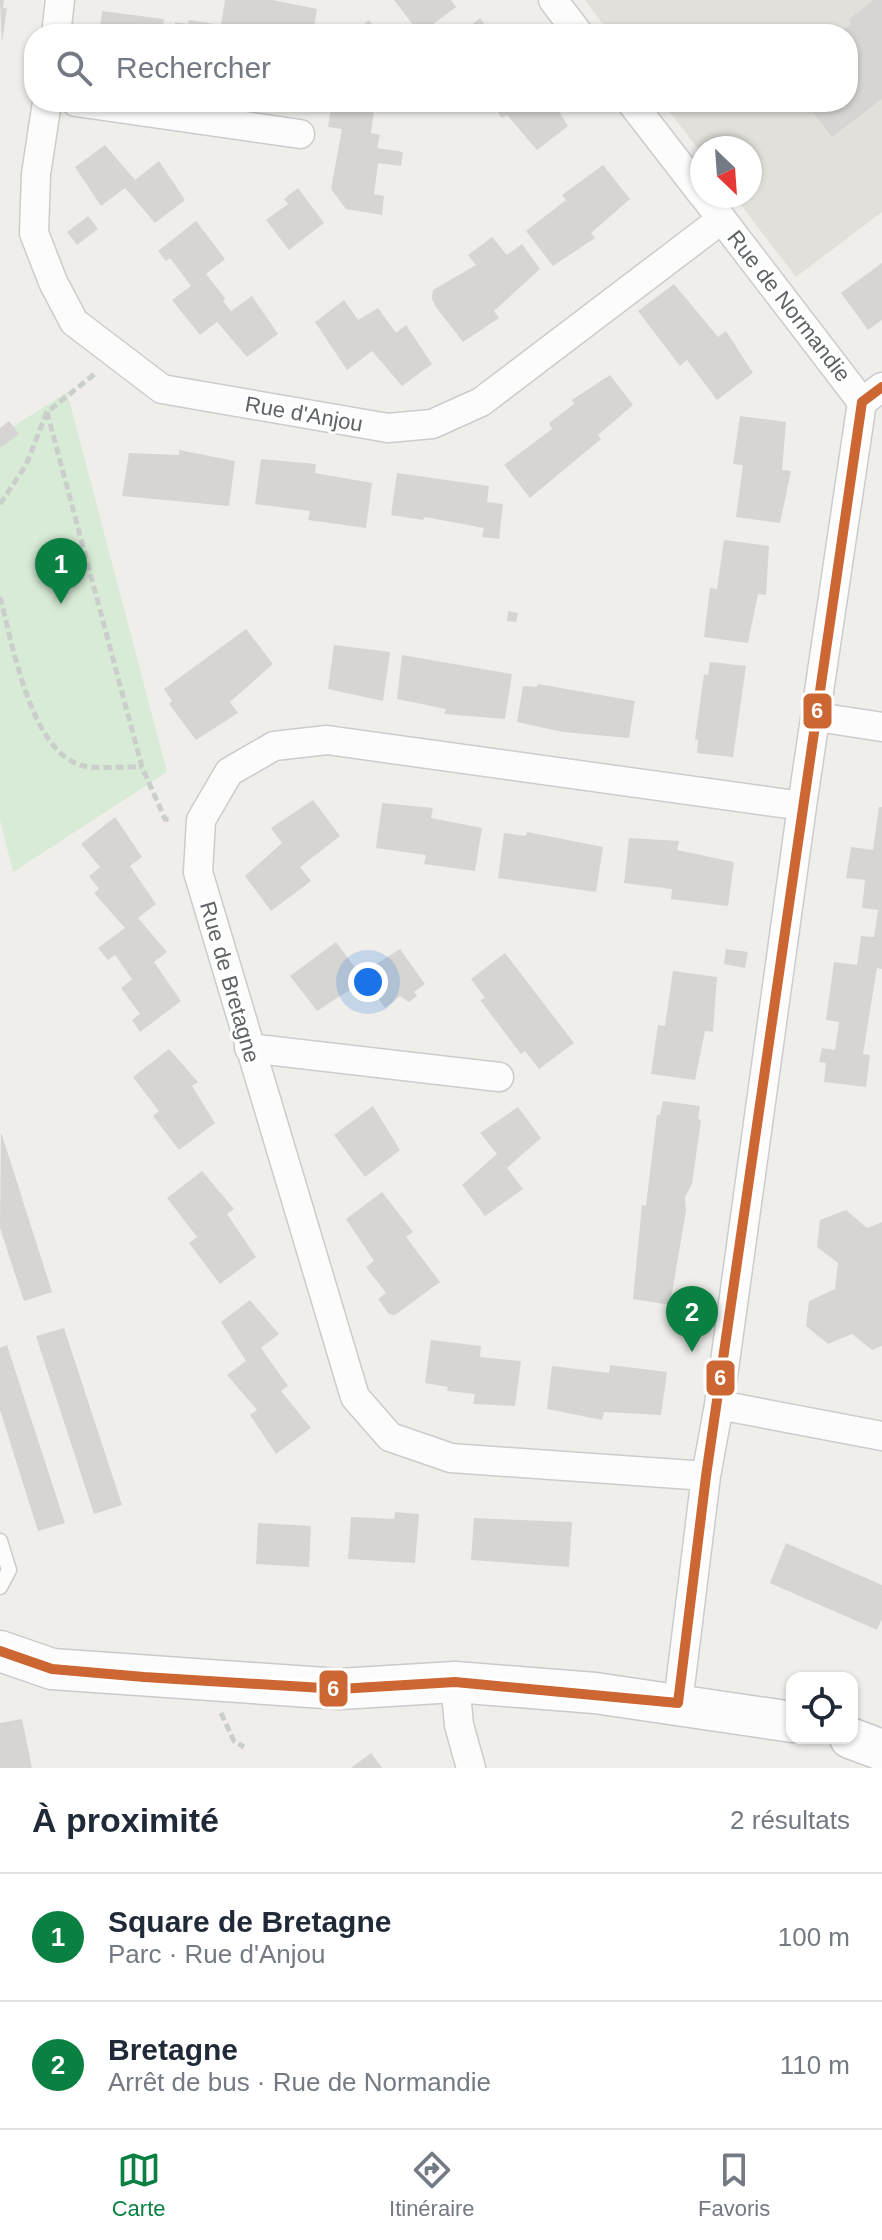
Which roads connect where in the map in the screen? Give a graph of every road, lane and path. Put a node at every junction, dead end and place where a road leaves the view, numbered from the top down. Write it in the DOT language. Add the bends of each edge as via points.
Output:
graph roads {
  1 [pos="60,0"];
  2 [pos="553,0"];
  3 [pos="57,24"];
  4 [pos="571,24"];
  5 [pos="45,112"];
  6 [pos="146,112"];
  7 [pos="639,112"];
  8 [pos="300,134"];
  9 [pos="690,178"];
  10 [pos="713,208"];
  11 [pos="722,219"];
  12 [pos="116,357"];
  13 [pos="872,395"];
  14 [pos="47,412"];
  15 [pos="0,504"];
  16 [pos="0,597"];
  17 [pos="817,717"];
  18 [pos="882,727"];
  19 [pos="142,767"];
  20 [pos="802,806"];
  21 [pos="201,820"];
  22 [pos="249,1048"];
  23 [pos="499,1077"];
  24 [pos="719,1405"];
  25 [pos="882,1436"];
  26 [pos="706,1476"];
  27 [pos="0,1541"];
  28 [pos="0,1587"];
  29 [pos="0,1651"];
  30 [pos="455,1682"];
  31 [pos="678,1703"];
  32 [pos="786,1721"];
  33 [pos="858,1741"];
  34 [pos="882,1750"];
  35 [pos="471,1768"];
  1 -- 3 [label="street"];
  2 -- 4 [label="street"];
  5 -- 12 [label="street, Rue d'Anjou" via="34,233 74,322"];
  6 -- 8 [label="street"];
  7 -- 9 [label="street, Rue de Normandie"];
  10 -- 11 [label="street, Rue de Normandie"];
  11 -- 12 [label="street, Rue d'Anjou" via="481,402 432,424 388,428 162,389"];
  11 -- 13 [label="street, Rue de Normandie"];
  12 -- 14 [label="path"];
  13 -- 17 [label="street, Rue de Normandie"];
  14 -- 15 [label="path" via="26,465"];
  14 -- 19 [label="path"];
  16 -- 19 [label="path" via="24,687 51,745 80,764"];
  17 -- 18 [label="street"];
  17 -- 20 [label="street, Rue de Normandie"];
  19 -- 21 [label="path" via="165,819"];
  20 -- 21 [label="street, Rue de Bretagne" via="327,740 274,746 229,772"];
  20 -- 24 [label="street, Rue de Normandie"];
  21 -- 22 [label="street, Rue de Bretagne" via="198,872"];
  22 -- 23 [label="street"];
  22 -- 26 [label="street, Rue de Bretagne" via="355,1397 390,1437 451,1458"];
  24 -- 25 [label="street"];
  24 -- 26 [label="street, Rue de Normandie"];
  26 -- 31 [label="street, Rue de Normandie"];
  27 -- 28 [label="lane" via="9,1570"];
  29 -- 30 [label="street" via="62,1647 388,1665"];
  30 -- 31 [label="street"];
  30 -- 35 [label="street"];
  31 -- 32 [label="street"];
  33 -- 34 [label="street"];
}
